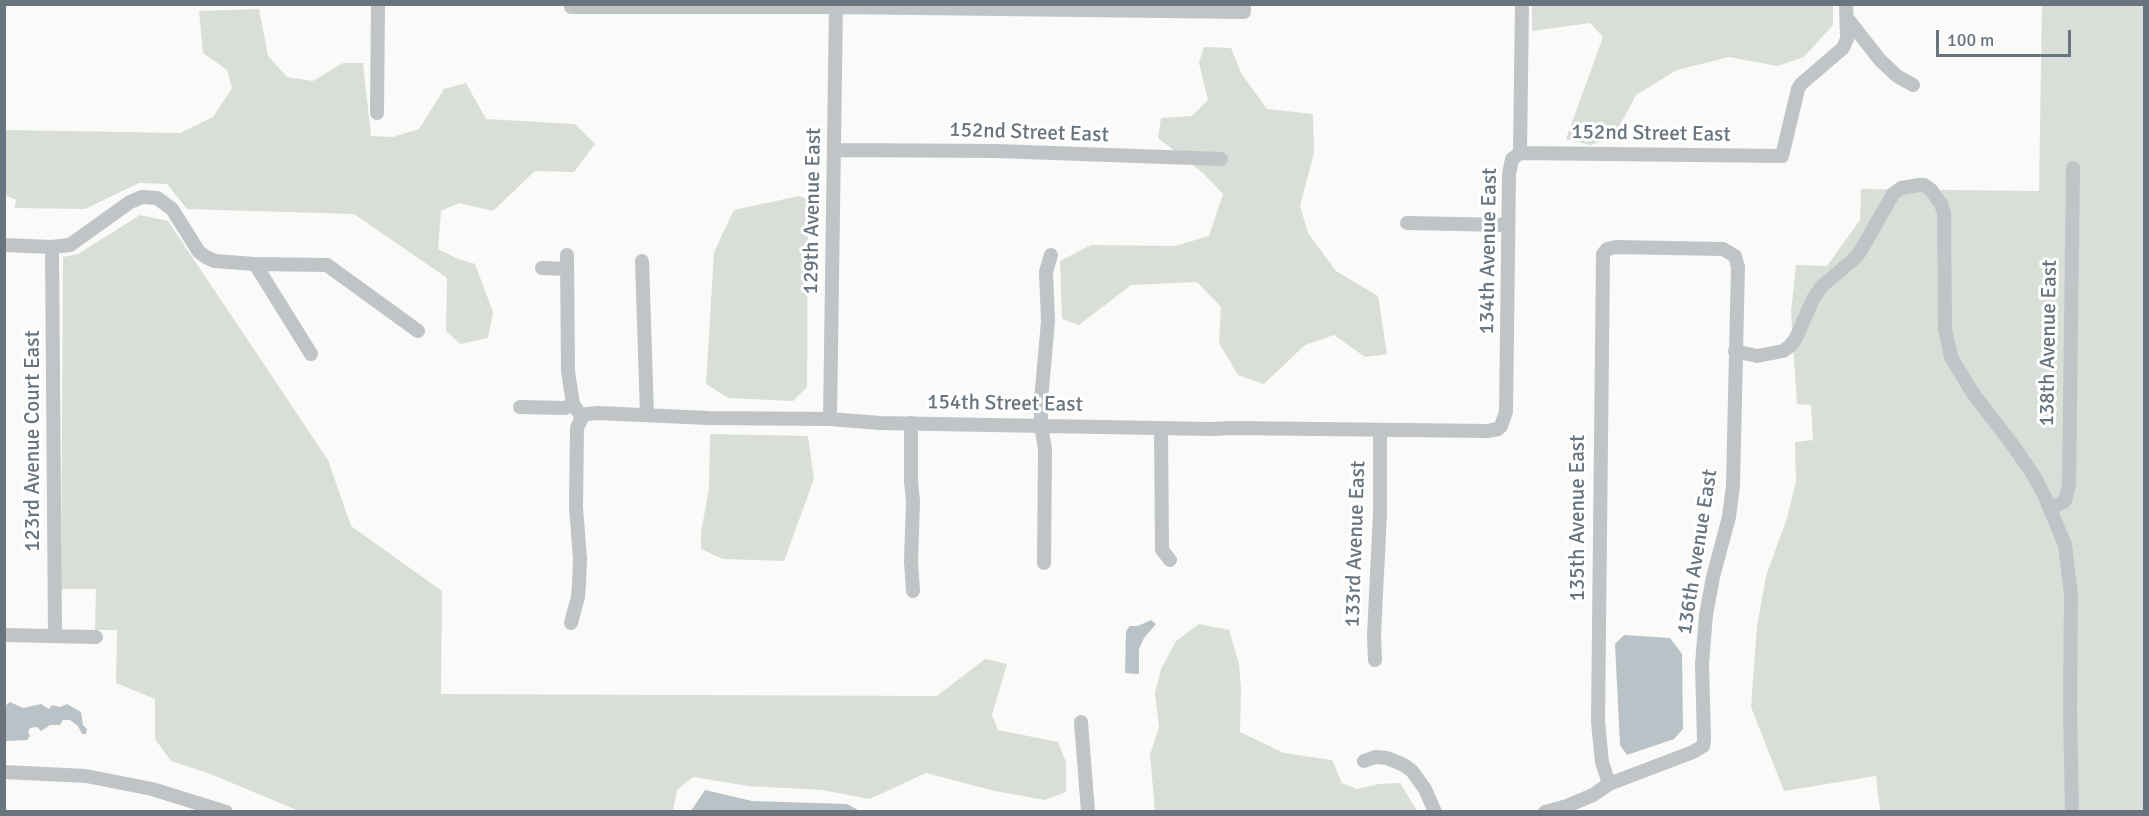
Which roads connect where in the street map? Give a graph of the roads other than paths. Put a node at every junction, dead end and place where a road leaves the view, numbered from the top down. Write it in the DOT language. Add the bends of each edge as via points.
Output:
graph roads {
  1 [pos="378,4"];
  2 [pos="1522,4"];
  3 [pos="571,6"];
  4 [pos="836,6"];
  5 [pos="1244,8"];
  6 [pos="1846,11"];
  7 [pos="1913,85"];
  8 [pos="377,113"];
  9 [pos="835,150"];
  10 [pos="1520,153"];
  11 [pos="1221,159"];
  12 [pos="2073,168"];
  13 [pos="1407,223"];
  14 [pos="1508,225"];
  15 [pos="4,245"];
  16 [pos="52,247"];
  17 [pos="1051,255"];
  18 [pos="1735,257"];
  19 [pos="642,261"];
  20 [pos="255,264"];
  21 [pos="542,268"];
  22 [pos="418,330"];
  23 [pos="1735,351"];
  24 [pos="311,354"];
  25 [pos="573,404"];
  26 [pos="520,407"];
  27 [pos="647,415"];
  28 [pos="582,417"];
  29 [pos="830,419"];
  30 [pos="911,423"];
  31 [pos="1041,425"];
  32 [pos="1161,428"];
  33 [pos="1498,429"];
  34 [pos="1380,430"];
  35 [pos="2050,509"];
  36 [pos="1170,560"];
  37 [pos="1044,563"];
  38 [pos="913,591"];
  39 [pos="570,623"];
  40 [pos="4,635"];
  41 [pos="56,635"];
  42 [pos="96,637"];
  43 [pos="1375,660"];
  44 [pos="1081,722"];
  45 [pos="1364,761"];
  46 [pos="4,772"];
  47 [pos="1609,784"];
  48 [pos="226,812"];
  49 [pos="1088,812"];
  50 [pos="1435,812"];
  51 [pos="1545,812"];
  52 [pos="2072,812"];
  1 -- 8 [label="street"];
  2 -- 10 [label="street, 134th Avenue East"];
  3 -- 4 [label="street"];
  4 -- 5 [label="street"];
  4 -- 9 [label="street, 129th Avenue East"];
  6 -- 7 [label="street" via="1880,60"];
  6 -- 10 [label="street, 152nd Street East" via="1847,39 1843,48 1798,89 1782,156"];
  9 -- 11 [label="street, 152nd Street East"];
  9 -- 29 [label="street, 129th Avenue East"];
  10 -- 14 [label="street, 134th Avenue East" via="1510,163"];
  12 -- 35 [label="street, 138th Avenue East" via="2069,484 2065,501"];
  13 -- 14 [label="street"];
  14 -- 33 [label="street, 134th Avenue East" via="1506,397 1504,419"];
  15 -- 16 [label="street"];
  16 -- 20 [label="street" via="70,245 130,202 149,196 172,209 206,257"];
  16 -- 41 [label="street, 123rd Avenue Court East"];
  17 -- 31 [label="street" via="1046,272 1048,321"];
  18 -- 23 [label="street, 136th Avenue East"];
  18 -- 47 [label="street, 135th Avenue East" via="1723,249 1616,247 1604,252 1602,260 1598,722 1602,762"];
  19 -- 27 [label="street"];
  20 -- 22 [label="street" via="327,265"];
  20 -- 24 [label="street"];
  21 -- 25 [label="street" via="567,262 568,371"];
  23 -- 35 [label="street, 138th Avenue East" via="1757,356 1790,346 1813,299 1822,286 1854,260 1893,194 1901,188 1924,185 1944,213 1945,328 1951,357 2034,476"];
  23 -- 47 [label="street, 136th Avenue East" via="1733,486 1706,615 1703,746"];
  25 -- 26 [label="street" via="565,408"];
  25 -- 28 [label="street"];
  27 -- 28 [label="street, 154th Street East" via="598,413"];
  27 -- 29 [label="street, 154th Street East"];
  28 -- 39 [label="street" via="577,428 579,584"];
  29 -- 30 [label="street, 154th Street East"];
  30 -- 31 [label="street, 154th Street East"];
  30 -- 38 [label="street"];
  31 -- 32 [label="street, 154th Street East"];
  31 -- 37 [label="street" via="1045,448"];
  32 -- 34 [label="street, 154th Street East"];
  32 -- 36 [label="street" via="1162,550"];
  33 -- 34 [label="street, 154th Street East"];
  34 -- 43 [label="street, 133rd Avenue East"];
  35 -- 52 [label="street, 138th Avenue East" via="2065,545 2070,586"];
  40 -- 41 [label="street"];
  41 -- 42 [label="street"];
  44 -- 49 [label="street"];
  45 -- 50 [label="street" via="1387,758 1404,765 1425,789"];
  46 -- 48 [label="street" via="86,776 152,789"];
  47 -- 51 [label="street" via="1593,795"];
}
